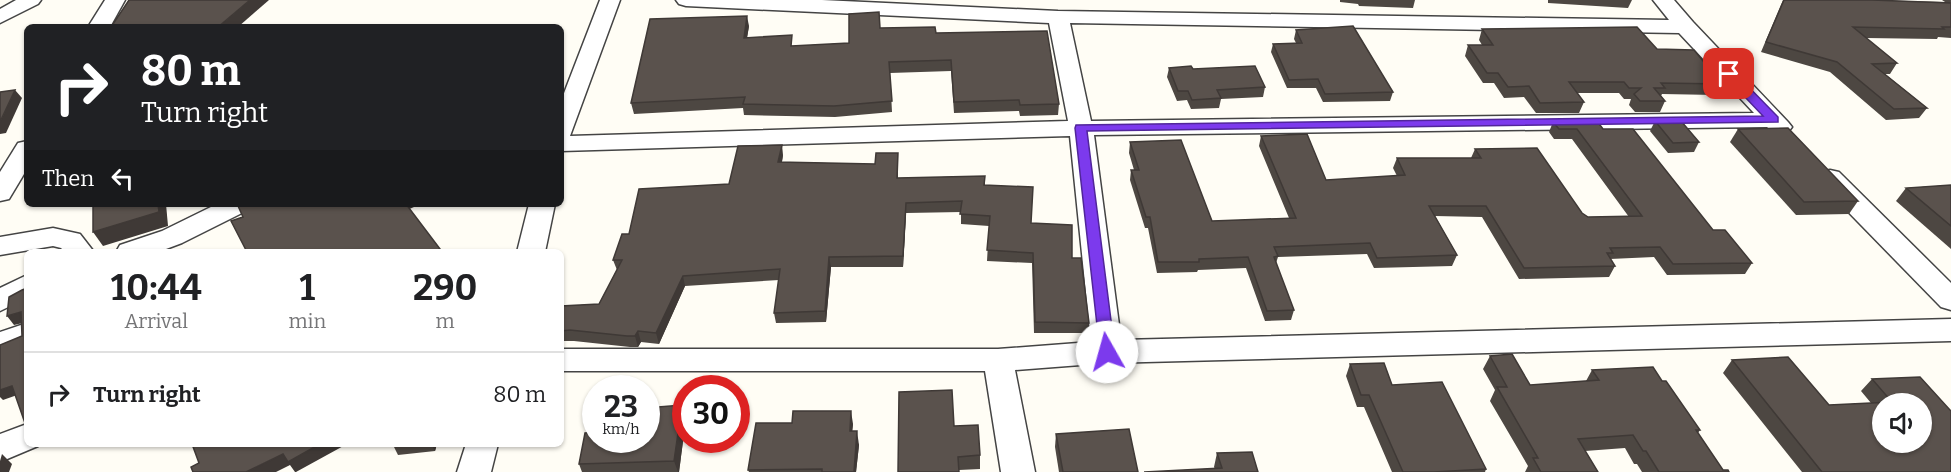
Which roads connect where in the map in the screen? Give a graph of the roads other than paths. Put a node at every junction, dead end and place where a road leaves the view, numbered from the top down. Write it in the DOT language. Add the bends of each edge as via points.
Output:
graph roads {
  1 [pos="31,0"];
  2 [pos="115,0"];
  3 [pos="610,0"];
  4 [pos="686,0"];
  5 [pos="1663,0"];
  6 [pos="0,17"];
  7 [pos="1059,17"];
  8 [pos="101,24"];
  9 [pos="1684,27"];
  10 [pos="1773,120"];
  11 [pos="564,124"];
  12 [pos="1081,128"];
  13 [pos="564,144"];
  14 [pos="24,153"];
  15 [pos="0,193"];
  16 [pos="233,207"];
  17 [pos="541,207"];
  18 [pos="0,246"];
  19 [pos="78,249"];
  20 [pos="138,249"];
  21 [pos="532,249"];
  22 [pos="24,287"];
  23 [pos="1951,300"];
  24 [pos="0,301"];
  25 [pos="1951,330"];
  26 [pos="24,335"];
  27 [pos="0,343"];
  28 [pos="1107,352"];
  29 [pos="564,360"];
  30 [pos="998,360"];
  31 [pos="24,438"];
  32 [pos="481,447"];
  33 [pos="0,449"];
  34 [pos="474,472"];
  35 [pos="1018,472"];
  1 -- 6 [label="street"];
  2 -- 8 [label="street"];
  3 -- 11 [label="street"];
  4 -- 7 [label="street"];
  5 -- 9 [label="street"];
  7 -- 9 [label="street"];
  7 -- 12 [label="street"];
  9 -- 10 [label="street"];
  10 -- 12 [label="street"];
  10 -- 23 [label="street"];
  12 -- 13 [label="street"];
  12 -- 28 [label="street"];
  14 -- 15 [label="street"];
  16 -- 20 [label="street"];
  17 -- 21 [label="street"];
  18 -- 19 [label="street" via="53,237 70,240"];
  22 -- 24 [label="street"];
  25 -- 28 [label="street"];
  26 -- 27 [label="street"];
  28 -- 30 [label="street"];
  29 -- 30 [label="street"];
  30 -- 35 [label="street"];
  31 -- 33 [label="street"];
  32 -- 34 [label="street"];
}
